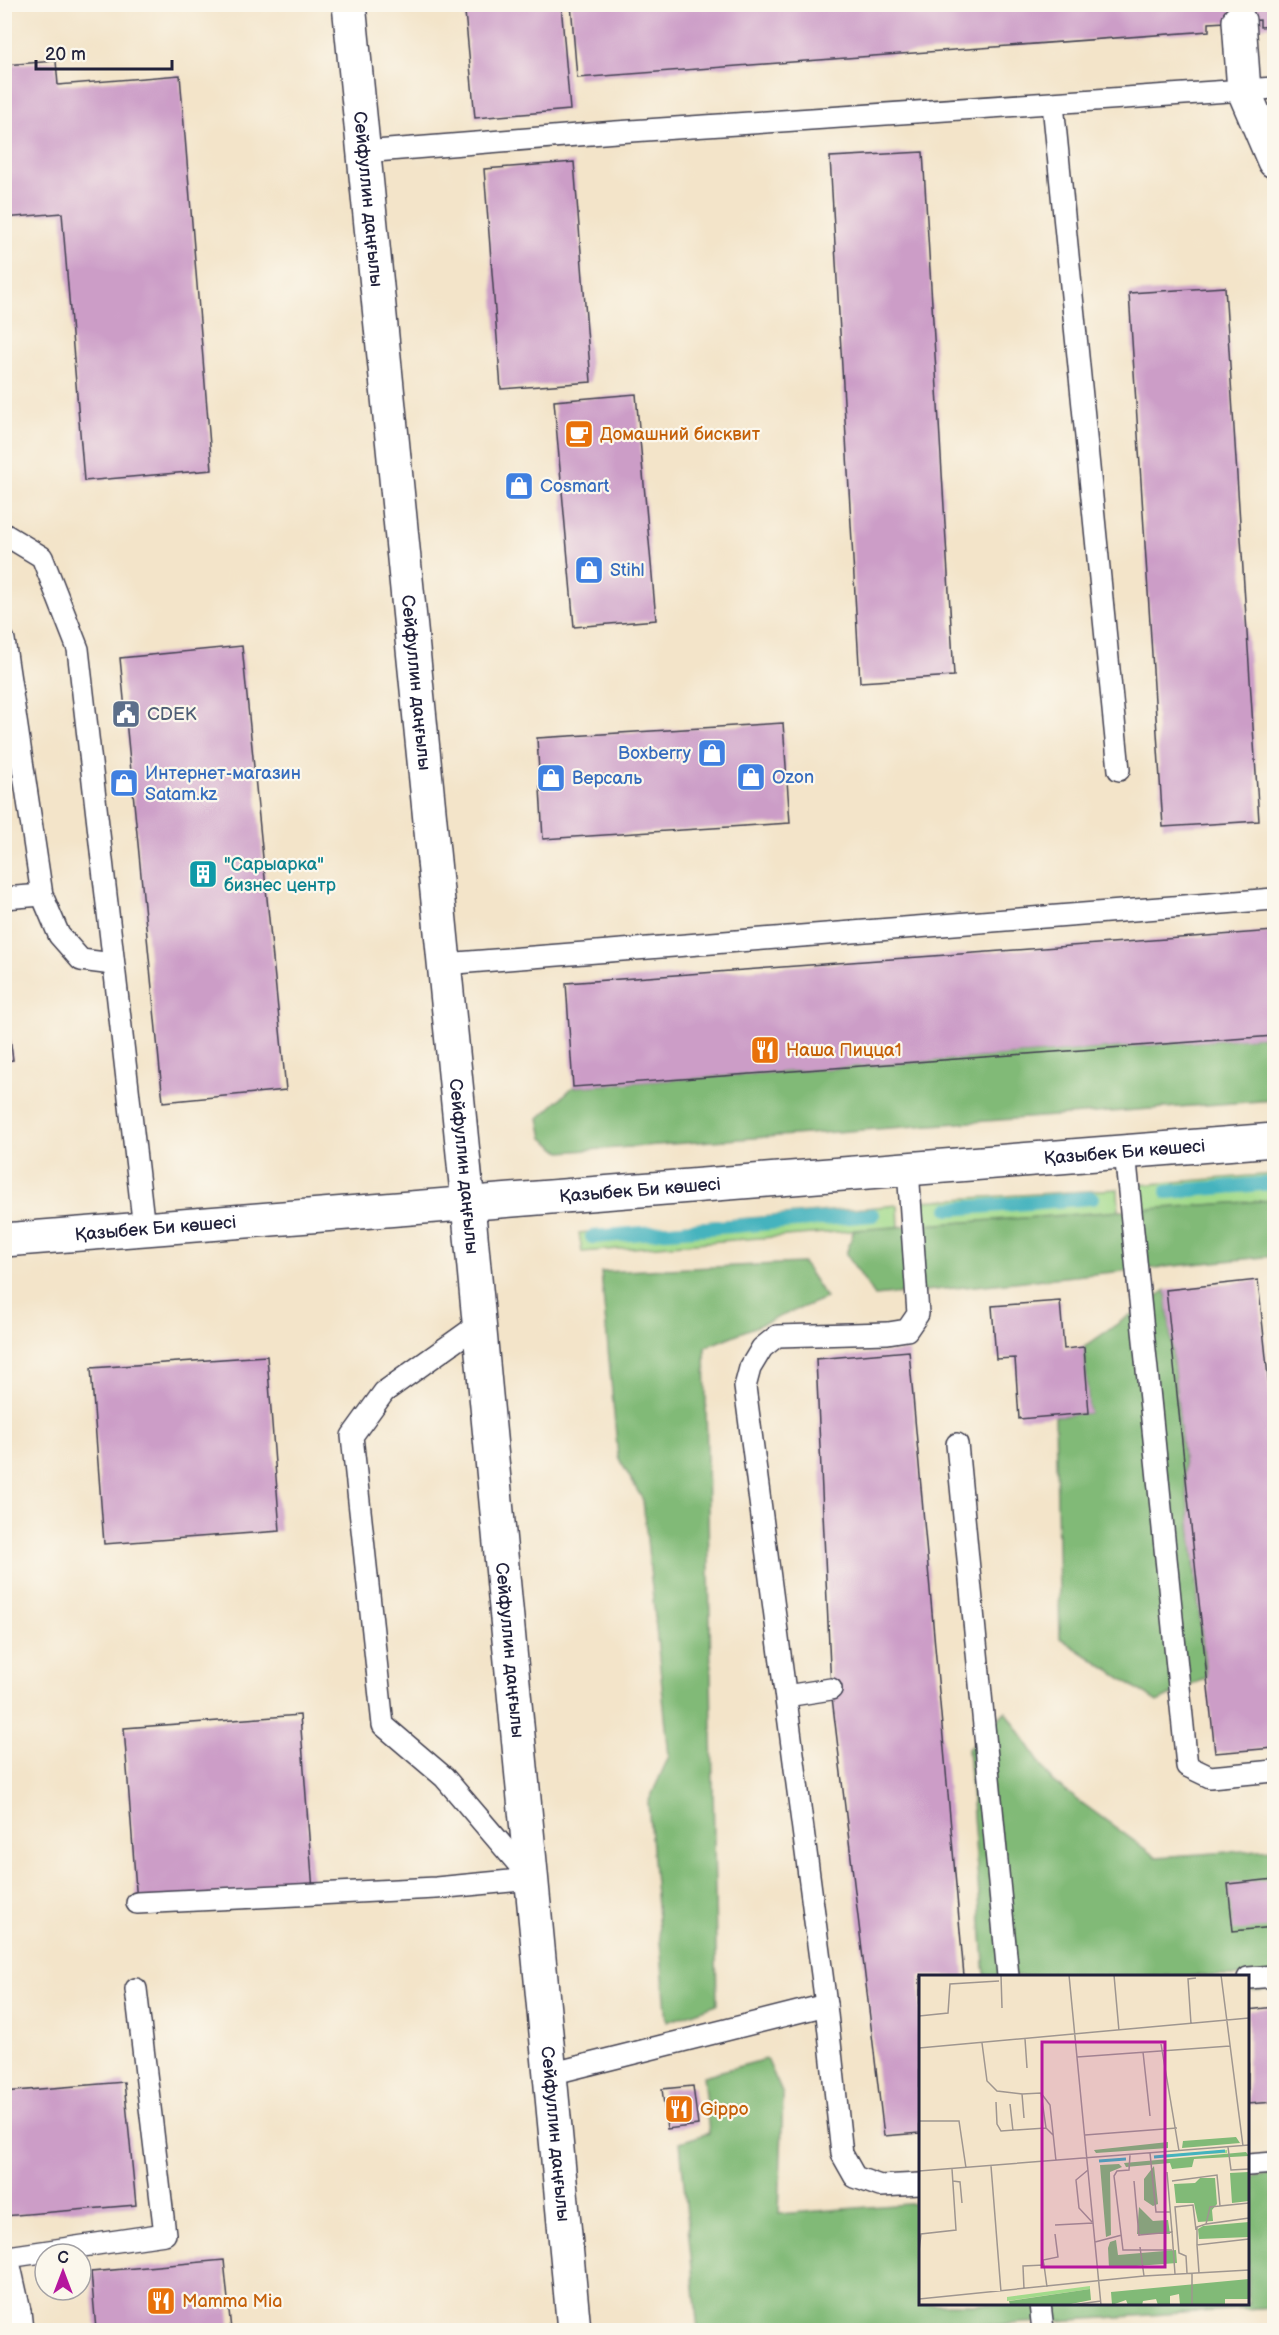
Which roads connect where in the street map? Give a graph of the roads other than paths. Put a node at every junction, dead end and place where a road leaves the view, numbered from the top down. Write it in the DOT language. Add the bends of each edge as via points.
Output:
graph roads {
  1 [pos="349,4"];
  2 [pos="1239,21"];
  3 [pos="1259,89"];
  4 [pos="1053,104"];
  5 [pos="363,152"];
  6 [pos="1275,161"];
  7 [pos="4,534"];
  8 [pos="4,640"];
  9 [pos="1119,770"];
  10 [pos="42,895"];
  11 [pos="4,898"];
  12 [pos="1275,899"];
  13 [pos="113,964"];
  14 [pos="444,964"];
  15 [pos="1275,1140"];
  16 [pos="1125,1152"];
  17 [pos="908,1169"];
  18 [pos="468,1204"];
  19 [pos="144,1229"];
  20 [pos="4,1240"];
  21 [pos="479,1324"];
  22 [pos="957,1444"];
  23 [pos="831,1689"];
  24 [pos="786,1696"];
  25 [pos="1275,1771"];
  26 [pos="531,1879"];
  27 [pos="137,1903"];
  28 [pos="1008,1975"];
  29 [pos="1275,1976"];
  30 [pos="1249,1978"];
  31 [pos="136,1989"];
  32 [pos="826,2005"];
  33 [pos="550,2074"];
  34 [pos="1275,2163"];
  35 [pos="1249,2165"];
  36 [pos="919,2184"];
  37 [pos="1040,2305"];
  38 [pos="16,2318"];
  39 [pos="574,2331"];
  40 [pos="1043,2331"];
  1 -- 5 [label="main road, Сейфуллин даңғылы"];
  2 -- 3 [label="main road"];
  3 -- 4 [label="lane"];
  3 -- 6 [label="main road"];
  4 -- 5 [label="lane"];
  4 -- 9 [label="lane"];
  5 -- 14 [label="main road, Сейфуллин даңғылы"];
  7 -- 13 [label="lane" via="42,557 78,650"];
  8 -- 10 [label="lane"];
  10 -- 11 [label="lane"];
  10 -- 13 [label="lane" via="59,935 81,960"];
  12 -- 14 [label="lane"];
  13 -- 19 [label="lane"];
  14 -- 18 [label="main road, Сейфуллин даңғылы"];
  15 -- 16 [label="main road, Қазыбек Би көшесі"];
  16 -- 17 [label="main road, Қазыбек Би көшесі"];
  16 -- 25 [label="lane" via="1187,1766 1210,1777"];
  17 -- 18 [label="main road, Қазыбек Би көшесі"];
  17 -- 24 [label="lane" via="918,1314 907,1330 777,1336 762,1348 750,1368 746,1387"];
  18 -- 19 [label="main road, Қазыбек Би көшесі"];
  18 -- 21 [label="main road, Сейфуллин даңғылы"];
  19 -- 20 [label="main road, Қазыбек Би көшесі"];
  21 -- 26 [label="main road, Сейфуллин даңғылы"];
  21 -- 26 [label="lane" via="384,1392 352,1436 383,1725 444,1777"];
  22 -- 28 [label="lane"];
  23 -- 24 [label="lane"];
  24 -- 32 [label="lane"];
  26 -- 27 [label="lane" via="436,1888"];
  26 -- 33 [label="main road, Сейфуллин даңғылы"];
  29 -- 30 [label="lane"];
  31 -- 38 [label="lane" via="165,2234 8,2257"];
  32 -- 33 [label="lane"];
  32 -- 36 [label="lane" via="842,2154 855,2177 880,2186"];
  33 -- 39 [label="main road, Сейфуллин даңғылы"];
  34 -- 35 [label="lane"];
  37 -- 40 [label="lane"];
}
